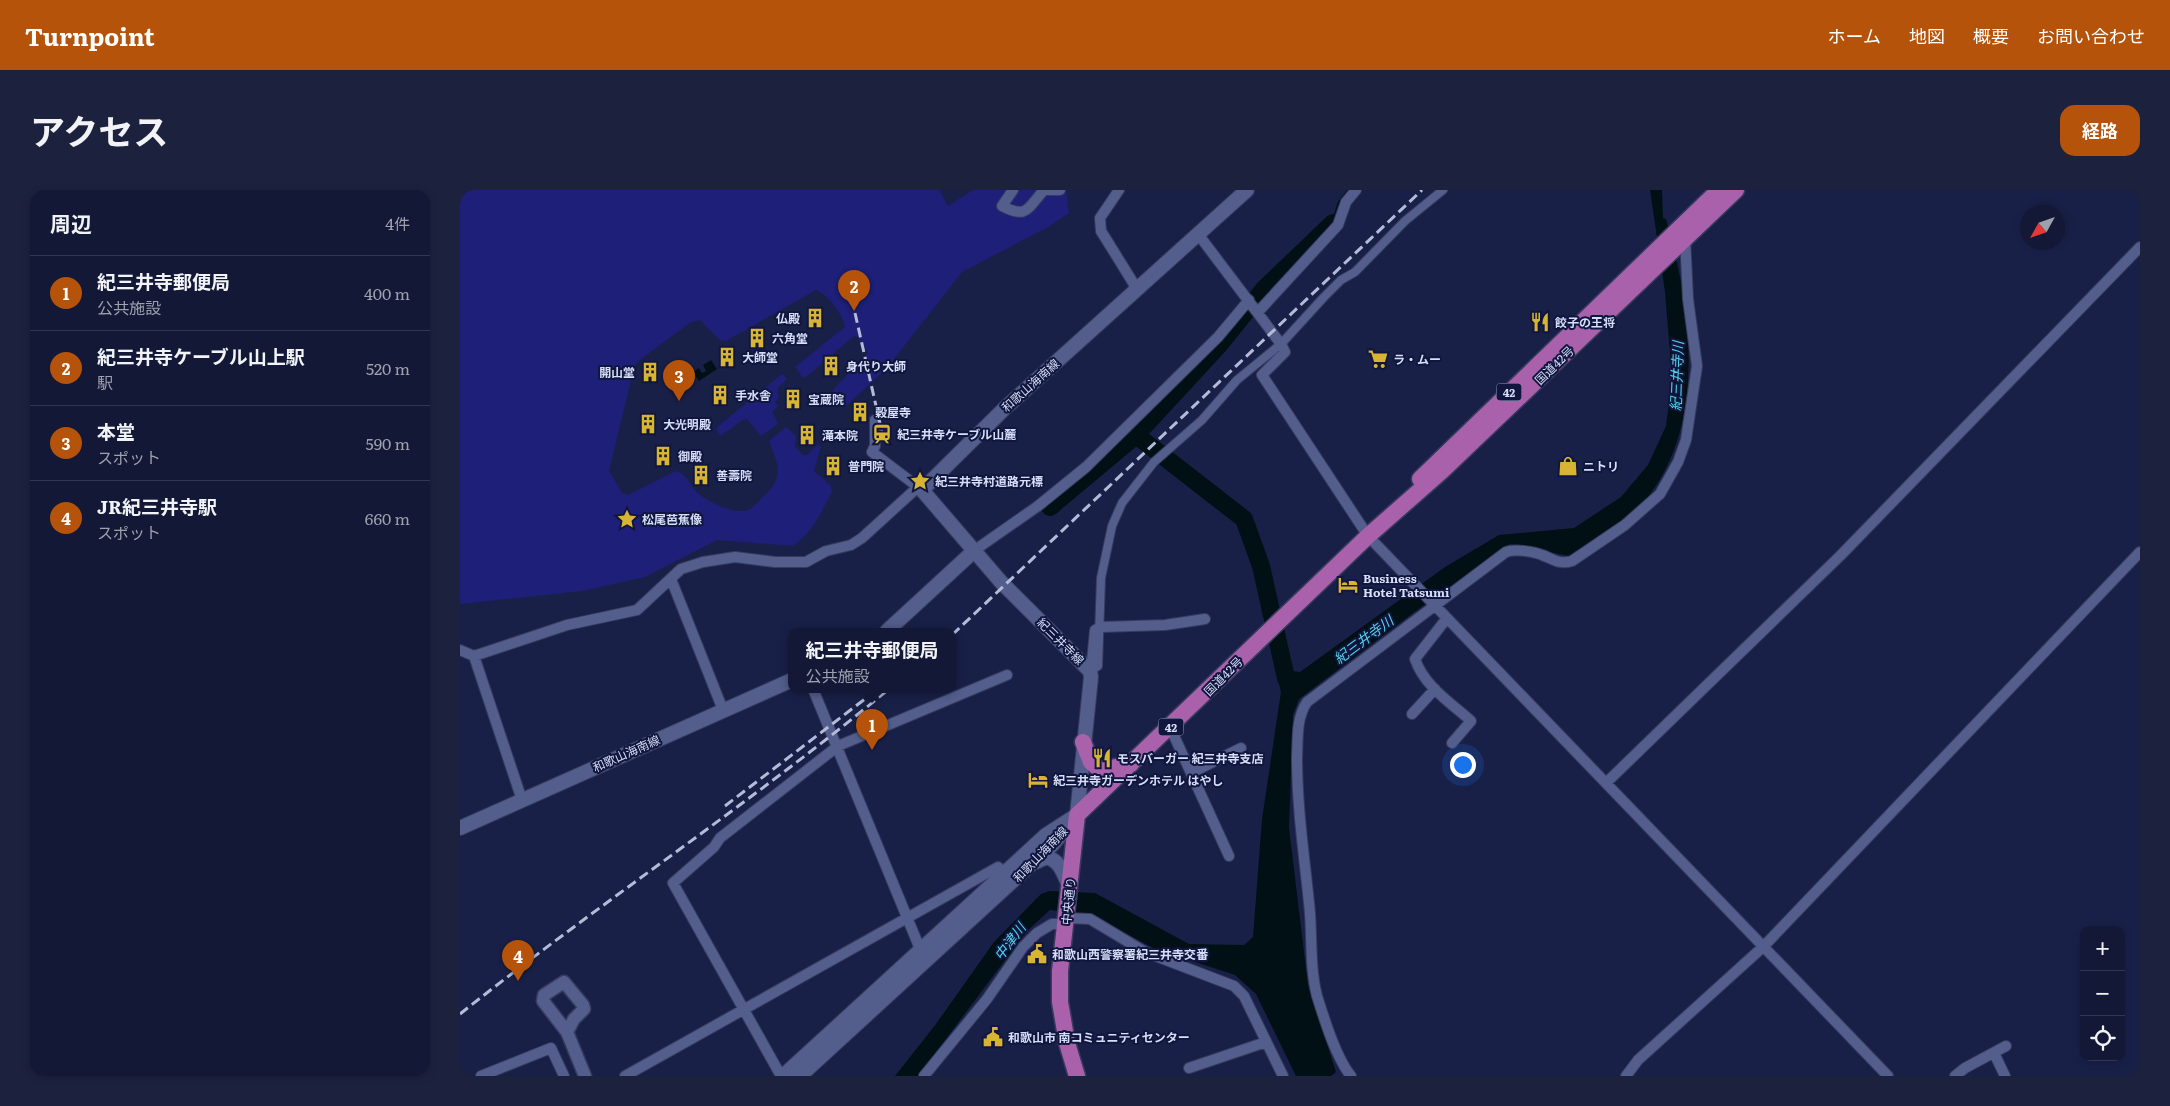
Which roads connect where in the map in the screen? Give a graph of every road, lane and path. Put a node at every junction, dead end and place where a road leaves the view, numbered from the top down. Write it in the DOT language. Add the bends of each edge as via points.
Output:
graph roads {
  1 [pos="1013,190"];
  2 [pos="1060,190"];
  3 [pos="1119,190"];
  4 [pos="1247,190"];
  5 [pos="1356,190"];
  6 [pos="1443,190"];
  7 [pos="1719,190"];
  8 [pos="1736,190"];
  9 [pos="1198,234"];
  10 [pos="1682,234"];
  11 [pos="2140,247"];
  12 [pos="1137,289"];
  13 [pos="1249,300"];
  14 [pos="1258,312"];
  15 [pos="1281,344"];
  16 [pos="875,420"];
  17 [pos="920,488"];
  18 [pos="1368,536"];
  19 [pos="975,550"];
  20 [pos="2140,552"];
  21 [pos="672,579"];
  22 [pos="1433,604"];
  23 [pos="1447,618"];
  24 [pos="1205,619"];
  25 [pos="1101,626"];
  26 [pos="889,628"];
  27 [pos="460,650"];
  28 [pos="474,656"];
  29 [pos="1088,668"];
  30 [pos="1007,675"];
  31 [pos="788,682"];
  32 [pos="1434,690"];
  33 [pos="815,693"];
  34 [pos="723,710"];
  35 [pos="1412,714"];
  36 [pos="1170,728"];
  37 [pos="1084,742"];
  38 [pos="1452,743"];
  39 [pos="838,746"];
  40 [pos="1240,748"];
  41 [pos="1132,764"];
  42 [pos="1191,773"];
  43 [pos="1606,783"];
  44 [pos="522,800"];
  45 [pos="1077,815"];
  46 [pos="460,828"];
  47 [pos="1229,856"];
  48 [pos="1028,867"];
  49 [pos="1005,874"];
  50 [pos="1070,887"];
  51 [pos="907,917"];
  52 [pos="1066,919"];
  53 [pos="1764,946"];
  54 [pos="927,953"];
  55 [pos="744,1008"];
  56 [pos="567,1032"];
  57 [pos="1266,1042"];
  58 [pos="2006,1046"];
  59 [pos="1994,1053"];
  60 [pos="1189,1068"];
  61 [pos="1348,1075"];
  62 [pos="482,1076"];
  63 [pos="564,1076"];
  64 [pos="585,1076"];
  65 [pos="625,1076"];
  66 [pos="782,1076"];
  67 [pos="800,1076"];
  68 [pos="924,1076"];
  69 [pos="1077,1076"];
  70 [pos="1283,1076"];
  71 [pos="1626,1076"];
  72 [pos="1888,1076"];
  73 [pos="1955,1076"];
  74 [pos="2005,1076"];
  1 -- 2 [label="street" via="1002,206 1016,213 1024,212 1044,190"];
  3 -- 12 [label="street" via="1100,218 1101,231"];
  4 -- 9 [label="main road, 和歌山海南線"];
  5 -- 14 [label="street" via="1346,202 1338,225"];
  6 -- 15 [label="street" via="1405,221 1355,272 1335,286"];
  7 -- 10 [label="highway, 国道42号 / 42"];
  8 -- 10 [label="highway, 国道42号 / 42"];
  9 -- 12 [label="main road, 和歌山海南線"];
  9 -- 13 [label="street"];
  10 -- 18 [label="highway, 国道42号 / 42" via="1443,470"];
  10 -- 22 [label="street" via="1697,366 1686,440 1660,494 1625,526 1572,562 1564,564 1542,555 1511,550"];
  11 -- 43 [label="street" via="1841,555"];
  12 -- 17 [label="main road, 和歌山海南線"];
  13 -- 14 [label="street"];
  13 -- 19 [label="street" via="1218,337 1088,465 1038,506"];
  14 -- 15 [label="street"];
  15 -- 18 [label="street" via="1285,352 1262,375"];
  15 -- 25 [label="street" via="1249,369 1202,420 1166,450 1122,503 1112,526 1102,578"];
  16 -- 17 [label="street" via="872,452"];
  17 -- 19 [label="main road"];
  17 -- 21 [label="street" via="862,538 806,562 775,562 735,556 718,558 681,570"];
  18 -- 22 [label="street"];
  18 -- 36 [label="highway, 国道42号 / 42"];
  19 -- 26 [label="main road"];
  19 -- 29 [label="main road, 紀三井寺線" via="1001,582"];
  20 -- 53 [label="street"];
  21 -- 28 [label="street" via="637,610 567,625"];
  21 -- 34 [label="street"];
  22 -- 23 [label="street"];
  22 -- 61 [label="street" via="1306,702 1301,711 1297,802 1310,913 1312,967 1320,1004"];
  23 -- 32 [label="street" via="1415,659 1418,669"];
  23 -- 43 [label="street"];
  24 -- 25 [label="street" via="1165,625"];
  25 -- 29 [label="street" via="1095,630 1092,662"];
  27 -- 28 [label="street"];
  28 -- 44 [label="street"];
  29 -- 37 [label="main road, 紀三井寺線" via="1091,677"];
  30 -- 39 [label="street"];
  31 -- 34 [label="main road, 和歌山海南線"];
  32 -- 35 [label="street"];
  32 -- 38 [label="street" via="1471,721"];
  33 -- 39 [label="street"];
  34 -- 44 [label="main road, 和歌山海南線"];
  36 -- 41 [label="highway, 国道42号 / 42"];
  36 -- 42 [label="street"];
  37 -- 41 [label="highway" via="1091,762 1100,770"];
  37 -- 45 [label="main road, 紀三井寺線"];
  39 -- 51 [label="street"];
  39 -- 55 [label="street" via="720,838 673,883"];
  40 -- 42 [label="street"];
  41 -- 45 [label="highway, 国道42号 / 42"];
  42 -- 47 [label="street"];
  43 -- 53 [label="street"];
  44 -- 46 [label="main road, 和歌山海南線"];
  45 -- 48 [label="main road, 和歌山海南線"];
  45 -- 49 [label="main road, 和歌山海南線" via="1046,835"];
  45 -- 50 [label="highway, 中央通り"];
  48 -- 50 [label="main road" via="1044,858 1051,859 1062,867"];
  48 -- 54 [label="main road, 和歌山海南線"];
  49 -- 51 [label="street" via="998,867"];
  49 -- 54 [label="main road, 和歌山海南線"];
  50 -- 52 [label="highway, 中央通り"];
  51 -- 54 [label="street" via="918,944"];
  51 -- 55 [label="street"];
  52 -- 57 [label="street" via="1090,919 1146,952 1234,986 1244,996"];
  52 -- 68 [label="street" via="1037,933 1023,947 987,999"];
  52 -- 69 [label="highway, 中央通り" via="1060,1002 1067,1044"];
  53 -- 71 [label="street" via="1638,1060"];
  53 -- 72 [label="street"];
  54 -- 66 [label="main road, 和歌山海南線"];
  54 -- 67 [label="main road, 和歌山海南線"];
  55 -- 65 [label="street"];
  55 -- 66 [label="street"];
  56 -- 64 [label="street"];
  57 -- 60 [label="street"];
  57 -- 70 [label="street"];
  58 -- 59 [label="street"];
  59 -- 73 [label="street"];
  59 -- 74 [label="street"];
  62 -- 63 [label="street" via="551,1048"];
}
